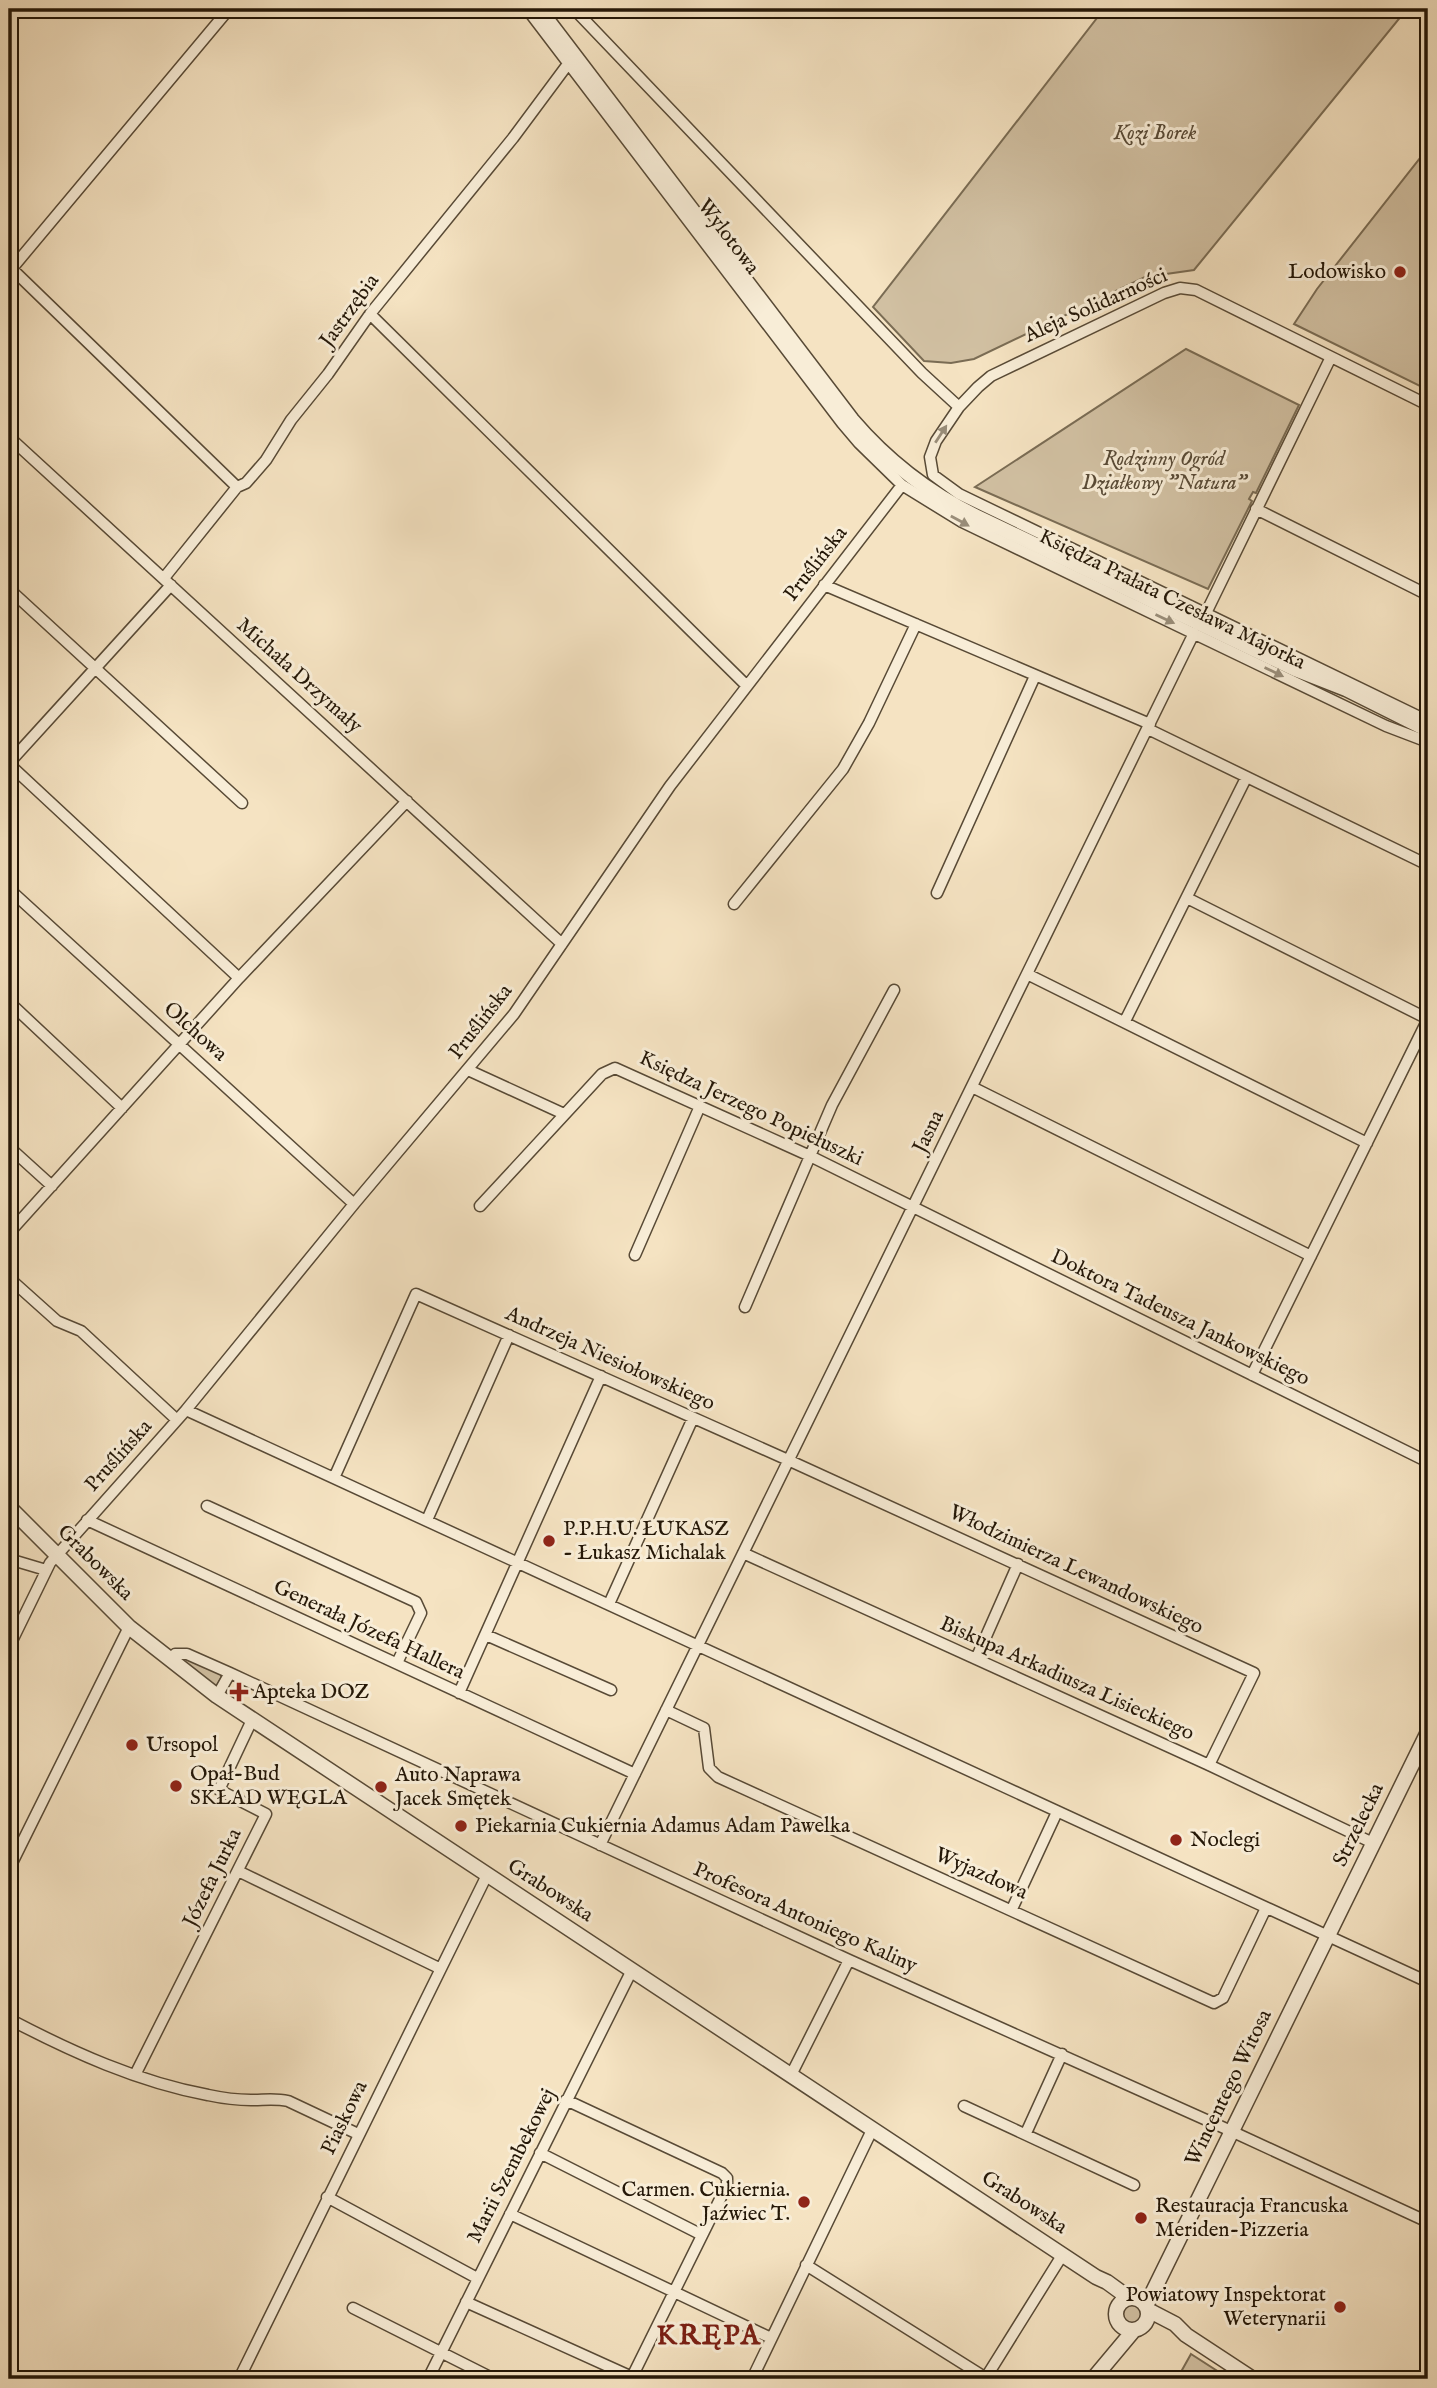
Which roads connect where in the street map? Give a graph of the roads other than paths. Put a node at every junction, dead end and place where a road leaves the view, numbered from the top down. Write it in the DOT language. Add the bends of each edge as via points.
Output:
graph roads {
  1 [pos="229,9"];
  2 [pos="527,9"];
  3 [pos="539,9"];
  4 [pos="574,9"];
  5 [pos="568,64"];
  6 [pos="10,269"];
  7 [pos="370,314"];
  8 [pos="1331,357"];
  9 [pos="1428,405"];
  10 [pos="959,407"];
  11 [pos="9,437"];
  12 [pos="929,463"];
  13 [pos="909,483"];
  14 [pos="237,487"];
  15 [pos="1256,509"];
  16 [pos="167,581"];
  17 [pos="824,585"];
  18 [pos="9,589"];
  19 [pos="1428,595"];
  20 [pos="1206,613"];
  21 [pos="916,624"];
  22 [pos="1194,633"];
  23 [pos="95,667"];
  24 [pos="1295,669"];
  25 [pos="1035,676"];
  26 [pos="746,685"];
  27 [pos="1428,721"];
  28 [pos="1149,726"];
  29 [pos="1428,730"];
  30 [pos="1428,741"];
  31 [pos="9,764"];
  32 [pos="1246,778"];
  33 [pos="407,801"];
  34 [pos="242,803"];
  35 [pos="1428,865"];
  36 [pos="9,889"];
  37 [pos="937,893"];
  38 [pos="1187,898"];
  39 [pos="734,904"];
  40 [pos="562,944"];
  41 [pos="1027,974"];
  42 [pos="239,978"];
  43 [pos="894,990"];
  44 [pos="9,1002"];
  45 [pos="1428,1019"];
  46 [pos="1125,1021"];
  47 [pos="180,1044"];
  48 [pos="468,1070"];
  49 [pos="972,1087"];
  50 [pos="700,1106"];
  51 [pos="122,1108"];
  52 [pos="564,1114"];
  53 [pos="1367,1143"];
  54 [pos="9,1147"];
  55 [pos="810,1156"];
  56 [pos="52,1186"];
  57 [pos="354,1204"];
  58 [pos="480,1206"];
  59 [pos="914,1207"];
  60 [pos="9,1233"];
  61 [pos="635,1255"];
  62 [pos="1311,1256"];
  63 [pos="9,1278"];
  64 [pos="745,1307"];
  65 [pos="509,1335"];
  66 [pos="1252,1375"];
  67 [pos="601,1377"];
  68 [pos="186,1410"];
  69 [pos="693,1418"];
  70 [pos="177,1420"];
  71 [pos="788,1460"];
  72 [pos="1428,1462"];
  73 [pos="334,1478"];
  74 [pos="207,1506"];
  75 [pos="9,1507"];
  76 [pos="88,1520"];
  77 [pos="427,1520"];
  78 [pos="743,1553"];
  79 [pos="57,1555"];
  80 [pos="9,1559"];
  81 [pos="519,1562"];
  82 [pos="1018,1564"];
  83 [pos="46,1570"];
  84 [pos="609,1604"];
  85 [pos="130,1627"];
  86 [pos="486,1635"];
  87 [pos="697,1646"];
  88 [pos="9,1647"];
  89 [pos="976,1659"];
  90 [pos="169,1660"];
  91 [pos="397,1663"];
  92 [pos="230,1673"];
  93 [pos="611,1690"];
  94 [pos="459,1693"];
  95 [pos="216,1696"];
  96 [pos="666,1710"];
  97 [pos="252,1720"];
  98 [pos="1428,1732"];
  99 [pos="1209,1765"];
  100 [pos="635,1774"];
  101 [pos="1057,1812"];
  102 [pos="1373,1843"];
  103 [pos="600,1845"];
  104 [pos="9,1869"];
  105 [pos="238,1871"];
  106 [pos="487,1875"];
  107 [pos="1266,1908"];
  108 [pos="1012,1909"];
  109 [pos="1328,1937"];
  110 [pos="849,1960"];
  111 [pos="439,1968"];
  112 [pos="632,1970"];
  113 [pos="1428,1982"];
  114 [pos="9,2019"];
  115 [pos="1062,2054"];
  116 [pos="135,2075"];
  117 [pos="792,2075"];
  118 [pos="566,2100"];
  119 [pos="964,2106"];
  120 [pos="873,2129"];
  121 [pos="1231,2130"];
  122 [pos="1026,2133"];
  123 [pos="358,2134"];
  124 [pos="540,2153"];
  125 [pos="1134,2185"];
  126 [pos="327,2197"];
  127 [pos="510,2214"];
  128 [pos="1428,2222"];
  129 [pos="702,2235"];
  130 [pos="1063,2254"];
  131 [pos="806,2265"];
  132 [pos="477,2278"];
  133 [pos="673,2292"];
  134 [pos="466,2302"];
  135 [pos="353,2308"];
  136 [pos="1134,2312"];
  137 [pos="771,2338"];
  138 [pos="441,2353"];
  139 [pos="239,2379"];
  140 [pos="428,2379"];
  141 [pos="494,2379"];
  142 [pos="752,2379"];
  143 [pos="986,2379"];
  144 [pos="1093,2379"];
  145 [pos="1253,2379"];
  1 -- 6 [label="street"];
  2 -- 5 [label="street, Wylotowa"];
  3 -- 13 [label="street, Wylotowa" via="852,420"];
  4 -- 10 [label="street, Wylotowa"];
  5 -- 7 [label="street, Jastrzębia"];
  5 -- 13 [label="street, Wylotowa" via="842,424"];
  6 -- 14 [label="street"];
  7 -- 14 [label="street, Jastrzębia" via="266,460"];
  7 -- 26 [label="street"];
  8 -- 9 [label="street, Aleja Solidarności"];
  8 -- 10 [label="street, Aleja Solidarności" via="1196,290 1180,288 991,376"];
  8 -- 15 [label="street"];
  12 -- 10 [label="street, Aleja Solidarności, one-way" via="932,449"];
  11 -- 16 [label="street, Michała Drzymały"];
  12 -- 20 [label="street, Księdza Prałata Czesława Majorka" via="936,479 959,494"];
  13 -- 17 [label="street, Pruślińska"];
  13 -- 22 [label="street, Księdza Prałata Czesława Majorka, one-way" via="962,522"];
  13 -- 24 [label="street, Księdza Prałata Czesława Majorka"];
  14 -- 16 [label="street, Jastrzębia"];
  15 -- 19 [label="street"];
  15 -- 20 [label="street"];
  16 -- 23 [label="street, Jastrzębia"];
  16 -- 33 [label="street, Michała Drzymały"];
  17 -- 21 [label="street"];
  17 -- 26 [label="street, Pruślińska"];
  18 -- 23 [label="street"];
  20 -- 27 [label="street, Księdza Prałata Czesława Majorka"];
  21 -- 25 [label="street"];
  21 -- 39 [label="street" via="843,769"];
  22 -- 28 [label="street, Jasna"];
  22 -- 30 [label="street, Księdza Prałata Czesława Majorka, one-way" via="1386,726"];
  23 -- 31 [label="street, Jastrzębia"];
  23 -- 34 [label="street"];
  24 -- 29 [label="street, Księdza Prałata Czesława Majorka"];
  24 -- 30 [label="street, Księdza Prałata Czesława Majorka"];
  25 -- 28 [label="street"];
  25 -- 37 [label="street"];
  26 -- 40 [label="street, Pruślińska" via="637,832"];
  28 -- 32 [label="street"];
  28 -- 41 [label="street, Jasna"];
  31 -- 42 [label="street"];
  32 -- 35 [label="street"];
  32 -- 38 [label="street"];
  33 -- 40 [label="street, Michała Drzymały"];
  33 -- 42 [label="street"];
  36 -- 47 [label="street, Olchowa"];
  38 -- 45 [label="street"];
  38 -- 46 [label="street"];
  40 -- 48 [label="street, Pruślińska"];
  41 -- 46 [label="street"];
  41 -- 49 [label="street, Jasna"];
  42 -- 47 [label="street"];
  43 -- 55 [label="street" via="844,1079"];
  44 -- 51 [label="street"];
  45 -- 53 [label="street"];
  46 -- 53 [label="street"];
  47 -- 51 [label="street"];
  47 -- 57 [label="street, Olchowa"];
  48 -- 52 [label="street"];
  48 -- 57 [label="street, Pruślińska"];
  49 -- 59 [label="street, Jasna"];
  49 -- 62 [label="street"];
  50 -- 52 [label="street, Księdza Jerzego Popiełuszki" via="615,1068 602,1074"];
  50 -- 55 [label="street, Księdza Jerzego Popiełuszki"];
  50 -- 61 [label="street"];
  51 -- 56 [label="street"];
  52 -- 58 [label="street"];
  53 -- 62 [label="street"];
  54 -- 56 [label="street"];
  55 -- 59 [label="street, Księdza Jerzego Popiełuszki"];
  55 -- 64 [label="street"];
  56 -- 60 [label="street"];
  57 -- 68 [label="street, Pruślińska"];
  59 -- 66 [label="street, Doktora Tadeusza Jankowskiego"];
  59 -- 71 [label="street, Jasna"];
  62 -- 66 [label="street"];
  63 -- 70 [label="street" via="57,1321 81,1331"];
  65 -- 67 [label="street, Andrzeja Niesiołowskiego"];
  65 -- 73 [label="street, Andrzeja Niesiołowskiego" via="416,1294"];
  65 -- 77 [label="street"];
  66 -- 72 [label="street, Doktora Tadeusza Jankowskiego"];
  67 -- 69 [label="street, Andrzeja Niesiołowskiego"];
  67 -- 81 [label="street"];
  68 -- 70 [label="street, Pruślińska"];
  68 -- 73 [label="street"];
  69 -- 71 [label="street, Andrzeja Niesiołowskiego"];
  69 -- 84 [label="street"];
  70 -- 76 [label="street, Pruślińska"];
  71 -- 78 [label="street, Jasna"];
  71 -- 82 [label="street, Włodzimierza Lewandowskiego"];
  73 -- 77 [label="street"];
  74 -- 91 [label="street" via="416,1602 421,1613"];
  75 -- 79 [label="street, Grabowska"];
  76 -- 79 [label="street, Pruślińska"];
  76 -- 91 [label="street, Generała Józefa Hallera"];
  77 -- 81 [label="street"];
  78 -- 87 [label="street, Jasna"];
  78 -- 89 [label="street, Biskupa Arkadiusza Lisieckiego"];
  79 -- 83 [label="street, Pruślińska"];
  79 -- 85 [label="street, Grabowska"];
  80 -- 83 [label="street"];
  81 -- 84 [label="street"];
  81 -- 86 [label="street"];
  82 -- 89 [label="street"];
  82 -- 99 [label="street, Włodzimierza Lewandowskiego" via="1254,1673"];
  83 -- 88 [label="street, Pruślińska"];
  84 -- 87 [label="street"];
  85 -- 90 [label="street, Grabowska"];
  85 -- 104 [label="street"];
  86 -- 93 [label="street"];
  86 -- 94 [label="street"];
  87 -- 96 [label="street, Jasna"];
  87 -- 101 [label="street"];
  89 -- 99 [label="street, Biskupa Arkadiusza Lisieckiego"];
  90 -- 92 [label="street, Profesora Antoniego Kaliny" via="175,1654 187,1654"];
  90 -- 95 [label="street, Grabowska"];
  91 -- 94 [label="street, Generała Józefa Hallera"];
  92 -- 95 [label="street"];
  92 -- 103 [label="street, Profesora Antoniego Kaliny"];
  94 -- 100 [label="street, Generała Józefa Hallera"];
  95 -- 97 [label="street, Grabowska"];
  96 -- 100 [label="street, Jasna"];
  96 -- 108 [label="street, Wyjazdowa" via="704,1728 709,1769 718,1777"];
  97 -- 105 [label="street, Józefa Jurka" via="219,1790 266,1814"];
  97 -- 106 [label="street, Grabowska"];
  98 -- 102 [label="street, Strzelecka"];
  99 -- 102 [label="street, Biskupa Arkadiusza Lisieckiego"];
  100 -- 103 [label="street, Jasna"];
  101 -- 107 [label="street"];
  101 -- 108 [label="street"];
  102 -- 109 [label="street, Strzelecka"];
  103 -- 110 [label="street, Profesora Antoniego Kaliny"];
  105 -- 111 [label="street"];
  105 -- 116 [label="street, Józefa Jurka"];
  106 -- 111 [label="street, Piaskowa"];
  106 -- 112 [label="street, Grabowska"];
  107 -- 108 [label="street, Wyjazdowa" via="1223,1998 1214,2003"];
  107 -- 109 [label="street"];
  109 -- 113 [label="street"];
  109 -- 121 [label="street, Wincentego Witosa"];
  110 -- 115 [label="street, Profesora Antoniego Kaliny"];
  110 -- 117 [label="street"];
  111 -- 123 [label="street, Piaskowa"];
  112 -- 117 [label="street, Grabowska"];
  112 -- 118 [label="street, Marii Szembekowej"];
  114 -- 116 [label="street"];
  115 -- 121 [label="street, Profesora Antoniego Kaliny"];
  115 -- 122 [label="street"];
  116 -- 123 [label="street" via="210,2096 277,2098"];
  117 -- 120 [label="street, Grabowska"];
  118 -- 124 [label="street, Marii Szembekowej"];
  118 -- 129 [label="street" via="722,2173 727,2185"];
  119 -- 122 [label="street"];
  120 -- 130 [label="street, Grabowska"];
  120 -- 131 [label="street"];
  121 -- 128 [label="street, Profesora Antoniego Kaliny"];
  121 -- 136 [label="street, Wincentego Witosa" via="1162,2277"];
  122 -- 125 [label="street"];
  123 -- 126 [label="street, Piaskowa"];
  124 -- 127 [label="street, Marii Szembekowej"];
  124 -- 129 [label="street"];
  126 -- 132 [label="street"];
  126 -- 139 [label="street, Piaskowa"];
  127 -- 132 [label="street, Marii Szembekowej"];
  127 -- 133 [label="street"];
  129 -- 133 [label="street"];
  130 -- 136 [label="street, Grabowska" via="1107,2281"];
  130 -- 143 [label="street"];
  131 -- 137 [label="street"];
  131 -- 143 [label="street"];
  132 -- 134 [label="street, Marii Szembekowej"];
  133 -- 134 [label="street" via="632,2377"];
  133 -- 137 [label="street"];
  134 -- 138 [label="street, Marii Szembekowej"];
  135 -- 138 [label="street"];
  136 -- 144 [label="street, Wincentego Witosa"];
  136 -- 145 [label="street, Grabowska" via="1175,2324"];
  137 -- 142 [label="street"];
  138 -- 140 [label="street, Marii Szembekowej"];
  138 -- 141 [label="street"];
}
